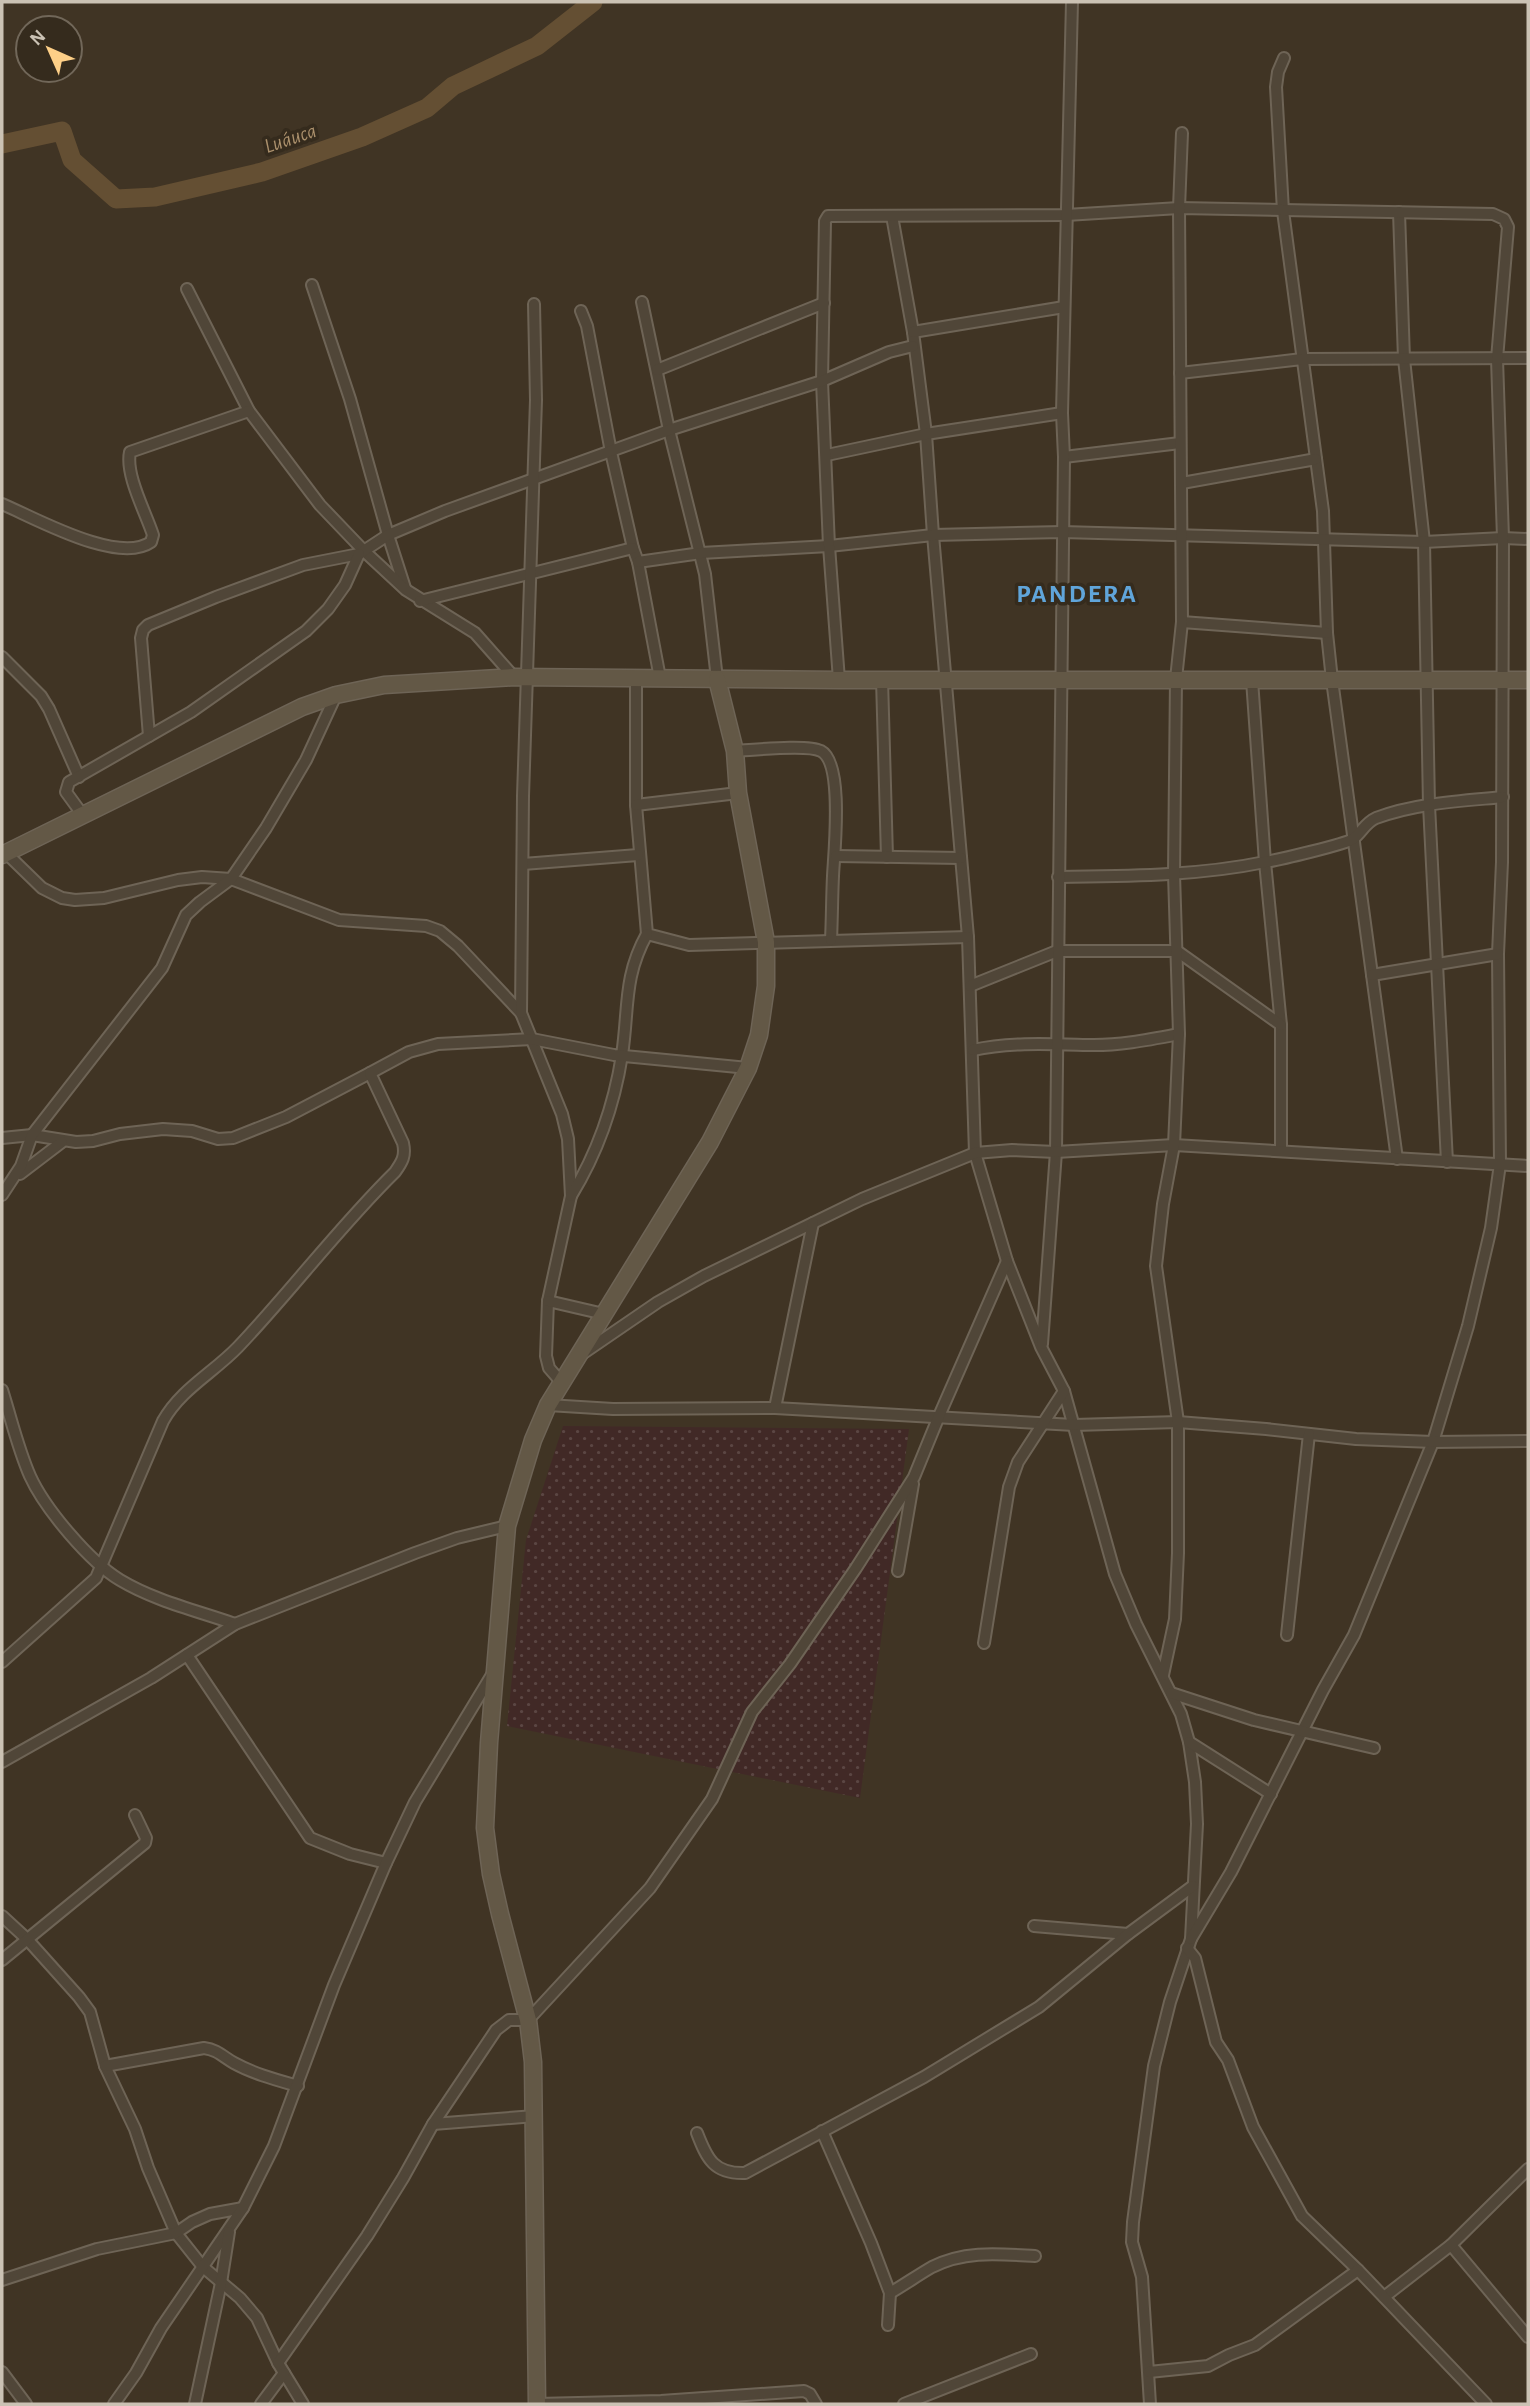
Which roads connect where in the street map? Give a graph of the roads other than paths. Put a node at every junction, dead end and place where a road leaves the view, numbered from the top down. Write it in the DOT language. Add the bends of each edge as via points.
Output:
graph roads {
  1 [pos="1072,2"];
  2 [pos="1284,58"];
  3 [pos="1182,133"];
  4 [pos="1179,208"];
  5 [pos="1283,211"];
  6 [pos="1399,212"];
  7 [pos="1066,215"];
  8 [pos="892,216"];
  9 [pos="312,285"];
  10 [pos="187,289"];
  11 [pos="642,302"];
  12 [pos="824,303"];
  13 [pos="534,304"];
  14 [pos="1064,307"];
  15 [pos="581,312"];
  16 [pos="913,332"];
  17 [pos="914,345"];
  18 [pos="1528,358"];
  19 [pos="1302,359"];
  20 [pos="1404,359"];
  21 [pos="1497,359"];
  22 [pos="657,370"];
  23 [pos="1180,373"];
  24 [pos="822,381"];
  25 [pos="249,411"];
  26 [pos="1062,413"];
  27 [pos="669,430"];
  28 [pos="926,434"];
  29 [pos="1180,443"];
  30 [pos="611,452"];
  31 [pos="827,455"];
  32 [pos="1064,457"];
  33 [pos="1316,459"];
  34 [pos="533,480"];
  35 [pos="1181,483"];
  36 [pos="2,504"];
  37 [pos="1062,532"];
  38 [pos="1182,534"];
  39 [pos="388,535"];
  40 [pos="933,535"];
  41 [pos="1503,538"];
  42 [pos="1528,539"];
  43 [pos="1324,540"];
  44 [pos="1424,542"];
  45 [pos="829,546"];
  46 [pos="633,548"];
  47 [pos="362,553"];
  48 [pos="701,553"];
  49 [pos="638,562"];
  50 [pos="531,572"];
  51 [pos="406,590"];
  52 [pos="420,601"];
  53 [pos="1182,622"];
  54 [pos="1327,633"];
  55 [pos="2,657"];
  56 [pos="521,677"];
  57 [pos="636,678"];
  58 [pos="660,678"];
  59 [pos="1060,678"];
  60 [pos="717,679"];
  61 [pos="882,679"];
  62 [pos="1176,679"];
  63 [pos="839,680"];
  64 [pos="945,680"];
  65 [pos="1252,680"];
  66 [pos="1332,680"];
  67 [pos="1528,680"];
  68 [pos="1425,681"];
  69 [pos="1502,681"];
  70 [pos="336,695"];
  71 [pos="149,736"];
  72 [pos="735,751"];
  73 [pos="79,776"];
  74 [pos="738,793"];
  75 [pos="1503,797"];
  76 [pos="636,804"];
  77 [pos="1429,805"];
  78 [pos="82,814"];
  79 [pos="1352,840"];
  80 [pos="4,854"];
  81 [pos="638,855"];
  82 [pos="836,856"];
  83 [pos="887,857"];
  84 [pos="961,858"];
  85 [pos="1265,862"];
  86 [pos="523,864"];
  87 [pos="1174,874"];
  88 [pos="1058,877"];
  89 [pos="231,879"];
  90 [pos="647,934"];
  91 [pos="968,937"];
  92 [pos="831,940"];
  93 [pos="766,942"];
  94 [pos="1057,951"];
  95 [pos="1177,951"];
  96 [pos="1498,954"];
  97 [pos="1437,963"];
  98 [pos="1372,975"];
  99 [pos="970,986"];
  100 [pos="521,1013"];
  101 [pos="1281,1026"];
  102 [pos="1178,1034"];
  103 [pos="532,1039"];
  104 [pos="1056,1042"];
  105 [pos="973,1050"];
  106 [pos="622,1056"];
  107 [pos="748,1068"];
  108 [pos="370,1073"];
  109 [pos="32,1135"];
  110 [pos="2,1138"];
  111 [pos="62,1142"];
  112 [pos="1174,1145"];
  113 [pos="1281,1151"];
  114 [pos="1056,1152"];
  115 [pos="975,1153"];
  116 [pos="1397,1159"];
  117 [pos="1447,1162"];
  118 [pos="1500,1164"];
  119 [pos="1528,1166"];
  120 [pos="15,1178"];
  121 [pos="2,1195"];
  122 [pos="571,1196"];
  123 [pos="813,1223"];
  124 [pos="1007,1261"];
  125 [pos="548,1301"];
  126 [pos="604,1314"];
  127 [pos="1041,1346"];
  128 [pos="580,1355"];
  129 [pos="562,1382"];
  130 [pos="2,1390"];
  131 [pos="1064,1391"];
  132 [pos="548,1405"];
  133 [pos="775,1408"];
  134 [pos="939,1416"];
  135 [pos="1178,1422"];
  136 [pos="1045,1423"];
  137 [pos="1074,1425"];
  138 [pos="1309,1434"];
  139 [pos="1528,1441"];
  140 [pos="1433,1442"];
  141 [pos="914,1477"];
  142 [pos="507,1526"];
  143 [pos="102,1567"];
  144 [pos="898,1571"];
  145 [pos="235,1624"];
  146 [pos="1287,1635"];
  147 [pos="984,1643"];
  148 [pos="187,1655"];
  149 [pos="2,1662"];
  150 [pos="495,1669"];
  151 [pos="1163,1675"];
  152 [pos="1171,1693"];
  153 [pos="1303,1733"];
  154 [pos="1189,1742"];
  155 [pos="1374,1748"];
  156 [pos="2,1762"];
  157 [pos="1271,1794"];
  158 [pos="135,1815"];
  159 [pos="386,1863"];
  160 [pos="1194,1886"];
  161 [pos="2,1916"];
  162 [pos="1034,1926"];
  163 [pos="1128,1934"];
  164 [pos="27,1939"];
  165 [pos="1189,1944"];
  166 [pos="2,1960"];
  167 [pos="528,2020"];
  168 [pos="105,2066"];
  169 [pos="298,2086"];
  170 [pos="535,2116"];
  171 [pos="433,2124"];
  172 [pos="822,2131"];
  173 [pos="697,2133"];
  174 [pos="1528,2169"];
  175 [pos="243,2208"];
  176 [pos="230,2228"];
  177 [pos="176,2233"];
  178 [pos="1451,2245"];
  179 [pos="1035,2256"];
  180 [pos="203,2267"];
  181 [pos="1358,2270"];
  182 [pos="2,2280"];
  183 [pos="221,2283"];
  184 [pos="890,2293"];
  185 [pos="1384,2297"];
  186 [pos="888,2325"];
  187 [pos="1528,2337"];
  188 [pos="1031,2354"];
  189 [pos="281,2368"];
  190 [pos="2,2372"];
  191 [pos="1149,2372"];
  192 [pos="26,2404"];
  193 [pos="114,2404"];
  194 [pos="195,2404"];
  195 [pos="261,2404"];
  196 [pos="303,2404"];
  197 [pos="537,2404"];
  198 [pos="816,2404"];
  199 [pos="904,2404"];
  200 [pos="1150,2404"];
  201 [pos="1486,2404"];
  1 -- 7 [label="street"];
  2 -- 5 [label="street" via="1276,87"];
  3 -- 4 [label="street"];
  4 -- 5 [label="street"];
  4 -- 7 [label="street"];
  4 -- 23 [label="street"];
  5 -- 6 [label="street"];
  5 -- 19 [label="street"];
  6 -- 20 [label="street"];
  6 -- 21 [label="street" via="1493,214 1504,219 1508,227"];
  7 -- 8 [label="street"];
  7 -- 14 [label="street"];
  8 -- 12 [label="street" via="826,218"];
  8 -- 16 [label="street"];
  9 -- 39 [label="street"];
  10 -- 25 [label="street"];
  11 -- 22 [label="street"];
  12 -- 22 [label="street"];
  12 -- 24 [label="street"];
  13 -- 34 [label="street"];
  14 -- 16 [label="street"];
  14 -- 26 [label="street"];
  15 -- 30 [label="street"];
  16 -- 17 [label="street"];
  17 -- 24 [label="street"];
  17 -- 28 [label="street"];
  18 -- 21 [label="street"];
  19 -- 20 [label="street"];
  19 -- 23 [label="street"];
  19 -- 33 [label="street"];
  20 -- 21 [label="street"];
  20 -- 44 [label="street"];
  21 -- 41 [label="street"];
  22 -- 27 [label="street"];
  23 -- 29 [label="street"];
  24 -- 27 [label="street"];
  24 -- 31 [label="street"];
  25 -- 36 [label="street" via="130,452 153,535 143,547 100,545"];
  25 -- 47 [label="street"];
  26 -- 28 [label="street"];
  26 -- 32 [label="street"];
  27 -- 30 [label="street"];
  27 -- 48 [label="street"];
  28 -- 31 [label="street"];
  28 -- 40 [label="street"];
  29 -- 32 [label="street"];
  29 -- 35 [label="street"];
  30 -- 34 [label="street"];
  30 -- 46 [label="street"];
  31 -- 45 [label="street"];
  32 -- 37 [label="street"];
  33 -- 35 [label="street"];
  33 -- 43 [label="street"];
  34 -- 39 [label="street"];
  34 -- 50 [label="street"];
  35 -- 38 [label="street"];
  37 -- 38 [label="street"];
  37 -- 40 [label="street"];
  37 -- 59 [label="street"];
  38 -- 43 [label="street"];
  38 -- 53 [label="street"];
  39 -- 47 [label="street"];
  39 -- 51 [label="street"];
  40 -- 45 [label="street"];
  40 -- 64 [label="street"];
  41 -- 42 [label="street"];
  41 -- 44 [label="street"];
  41 -- 69 [label="street"];
  43 -- 44 [label="street"];
  43 -- 54 [label="street"];
  44 -- 68 [label="street"];
  45 -- 48 [label="street"];
  45 -- 63 [label="street"];
  46 -- 49 [label="street"];
  46 -- 50 [label="street"];
  47 -- 51 [label="street"];
  47 -- 71 [label="street" via="328,609 306,631"];
  47 -- 71 [label="street" via="303,565 148,625 141,638"];
  48 -- 49 [label="street"];
  48 -- 60 [label="street"];
  49 -- 58 [label="street"];
  50 -- 52 [label="street"];
  50 -- 56 [label="street"];
  51 -- 52 [label="street"];
  52 -- 56 [label="street" via="475,634"];
  53 -- 54 [label="street"];
  53 -- 62 [label="street"];
  54 -- 66 [label="street"];
  55 -- 73 [label="street" via="41,696"];
  56 -- 57 [label="street"];
  56 -- 70 [label="street" via="384,685"];
  56 -- 86 [label="street"];
  57 -- 58 [label="street"];
  57 -- 76 [label="street"];
  58 -- 60 [label="street"];
  59 -- 62 [label="street"];
  59 -- 64 [label="street"];
  59 -- 88 [label="street"];
  60 -- 63 [label="street"];
  60 -- 72 [label="street"];
  61 -- 63 [label="street"];
  61 -- 64 [label="street"];
  61 -- 83 [label="street"];
  62 -- 65 [label="street"];
  62 -- 87 [label="street"];
  64 -- 84 [label="street"];
  65 -- 66 [label="street"];
  65 -- 85 [label="street"];
  66 -- 68 [label="street"];
  66 -- 79 [label="street"];
  67 -- 69 [label="street"];
  68 -- 69 [label="street"];
  68 -- 77 [label="street"];
  69 -- 75 [label="street"];
  70 -- 78 [label="street" via="266,723"];
  70 -- 89 [label="street" via="306,760"];
  71 -- 73 [label="street"];
  72 -- 74 [label="street"];
  72 -- 82 [label="street" via="800,748 827,756 836,810"];
  73 -- 78 [label="street" via="69,782 66,792"];
  74 -- 76 [label="street"];
  74 -- 93 [label="street"];
  75 -- 77 [label="street"];
  75 -- 96 [label="street"];
  76 -- 81 [label="street"];
  77 -- 79 [label="street" via="1374,819"];
  77 -- 97 [label="street"];
  78 -- 80 [label="street"];
  79 -- 85 [label="street"];
  79 -- 98 [label="street"];
  80 -- 89 [label="street" via="52,895 75,900 104,898 178,880"];
  81 -- 86 [label="street"];
  81 -- 90 [label="street"];
  82 -- 83 [label="street"];
  82 -- 92 [label="street"];
  83 -- 84 [label="street"];
  84 -- 91 [label="street"];
  85 -- 87 [label="street"];
  85 -- 101 [label="street"];
  86 -- 100 [label="street"];
  87 -- 88 [label="street"];
  87 -- 95 [label="street"];
  88 -- 94 [label="street"];
  89 -- 100 [label="street" via="340,920 440,931"];
  89 -- 109 [label="street" via="186,915 162,968"];
  90 -- 93 [label="street" via="689,945"];
  90 -- 106 [label="street" via="630,975"];
  91 -- 92 [label="street"];
  91 -- 99 [label="street"];
  92 -- 93 [label="street"];
  93 -- 107 [label="street" via="763,1018"];
  94 -- 95 [label="street"];
  94 -- 99 [label="street"];
  94 -- 104 [label="street"];
  95 -- 101 [label="street"];
  95 -- 102 [label="street"];
  96 -- 97 [label="street"];
  96 -- 118 [label="street"];
  97 -- 98 [label="street"];
  97 -- 117 [label="street"];
  98 -- 116 [label="street"];
  99 -- 105 [label="street"];
  100 -- 103 [label="street"];
  101 -- 113 [label="street"];
  102 -- 104 [label="street" via="1136,1043"];
  102 -- 112 [label="street"];
  103 -- 106 [label="street"];
  103 -- 108 [label="street" via="438,1044 409,1052"];
  103 -- 122 [label="street" via="562,1114"];
  104 -- 105 [label="street"];
  104 -- 114 [label="street"];
  105 -- 115 [label="street"];
  106 -- 107 [label="street"];
  106 -- 122 [label="street" via="601,1140"];
  107 -- 126 [label="street" via="710,1142"];
  108 -- 111 [label="street" via="286,1117 233,1138 163,1129"];
  108 -- 143 [label="street" via="403,1143 403,1160 250,1334 171,1407"];
  109 -- 110 [label="street"];
  109 -- 111 [label="street"];
  109 -- 120 [label="street"];
  111 -- 120 [label="street"];
  112 -- 113 [label="street"];
  112 -- 114 [label="street"];
  112 -- 135 [label="street" via="1156,1266"];
  113 -- 116 [label="street"];
  114 -- 115 [label="street"];
  114 -- 127 [label="street"];
  115 -- 123 [label="street"];
  115 -- 124 [label="street"];
  116 -- 117 [label="street"];
  117 -- 118 [label="street"];
  118 -- 119 [label="street"];
  118 -- 140 [label="street" via="1491,1228 1468,1326"];
  120 -- 121 [label="street"];
  122 -- 125 [label="street"];
  123 -- 128 [label="street" via="658,1302"];
  123 -- 133 [label="street"];
  124 -- 127 [label="street"];
  124 -- 134 [label="street"];
  125 -- 126 [label="street"];
  125 -- 129 [label="street" via="546,1356 549,1368"];
  126 -- 128 [label="street"];
  127 -- 131 [label="street"];
  128 -- 129 [label="street"];
  129 -- 132 [label="street"];
  130 -- 143 [label="street" via="31,1477 57,1519"];
  131 -- 136 [label="street"];
  131 -- 137 [label="street"];
  132 -- 133 [label="street"];
  132 -- 142 [label="street"];
  133 -- 134 [label="street"];
  134 -- 136 [label="street"];
  134 -- 141 [label="street"];
  135 -- 137 [label="street"];
  135 -- 138 [label="street"];
  135 -- 151 [label="street" via="1175,1619"];
  136 -- 137 [label="street"];
  136 -- 147 [label="street" via="1018,1462 1009,1487"];
  137 -- 151 [label="street" via="1115,1574"];
  138 -- 140 [label="street"];
  138 -- 146 [label="street"];
  139 -- 140 [label="street"];
  140 -- 153 [label="street" via="1354,1635"];
  141 -- 144 [label="street"];
  141 -- 167 [label="street" via="856,1569 752,1712 712,1799 650,1888"];
  142 -- 145 [label="street" via="415,1553"];
  142 -- 150 [label="street"];
  143 -- 145 [label="street" via="151,1595"];
  143 -- 149 [label="street" via="84,1591"];
  145 -- 148 [label="street"];
  148 -- 156 [label="street"];
  148 -- 159 [label="street" via="310,1838"];
  150 -- 159 [label="street" via="415,1802"];
  150 -- 167 [label="street" via="485,1828 491,1874"];
  151 -- 152 [label="street"];
  152 -- 153 [label="street"];
  152 -- 154 [label="street"];
  153 -- 155 [label="street"];
  153 -- 157 [label="street"];
  154 -- 157 [label="street"];
  154 -- 160 [label="street" via="1197,1824"];
  157 -- 165 [label="street"];
  158 -- 164 [label="street" via="145,1843"];
  159 -- 169 [label="street" via="334,1985"];
  160 -- 163 [label="street"];
  160 -- 165 [label="street"];
  161 -- 164 [label="street"];
  162 -- 163 [label="street"];
  163 -- 172 [label="street" via="1039,2007 924,2077"];
  164 -- 166 [label="street"];
  164 -- 168 [label="street" via="90,2012"];
  165 -- 181 [label="street" via="1216,2042 1228,2060 1254,2127 1302,2216"];
  165 -- 191 [label="street" via="1154,2066 1133,2222"];
  167 -- 170 [label="street"];
  167 -- 171 [label="street" via="502,2023"];
  168 -- 169 [label="street" via="204,2048"];
  168 -- 177 [label="street"];
  169 -- 175 [label="street"];
  170 -- 171 [label="street"];
  170 -- 197 [label="street"];
  171 -- 189 [label="street"];
  172 -- 173 [label="street" via="745,2173 713,2165"];
  172 -- 184 [label="street"];
  174 -- 178 [label="street"];
  175 -- 176 [label="street"];
  175 -- 177 [label="street" via="210,2214"];
  176 -- 180 [label="street"];
  176 -- 183 [label="street"];
  177 -- 180 [label="street"];
  177 -- 182 [label="street" via="97,2249"];
  178 -- 185 [label="street"];
  178 -- 187 [label="street"];
  179 -- 184 [label="street" via="964,2256 934,2266"];
  180 -- 183 [label="street"];
  180 -- 193 [label="street"];
  181 -- 185 [label="street"];
  181 -- 191 [label="street" via="1255,2346 1208,2366"];
  183 -- 189 [label="street" via="257,2318"];
  183 -- 194 [label="street"];
  184 -- 186 [label="street"];
  185 -- 201 [label="street"];
  188 -- 199 [label="street"];
  189 -- 195 [label="street"];
  189 -- 196 [label="street"];
  190 -- 192 [label="street"];
  191 -- 200 [label="street"];
  197 -- 198 [label="street" via="804,2391"];
}
